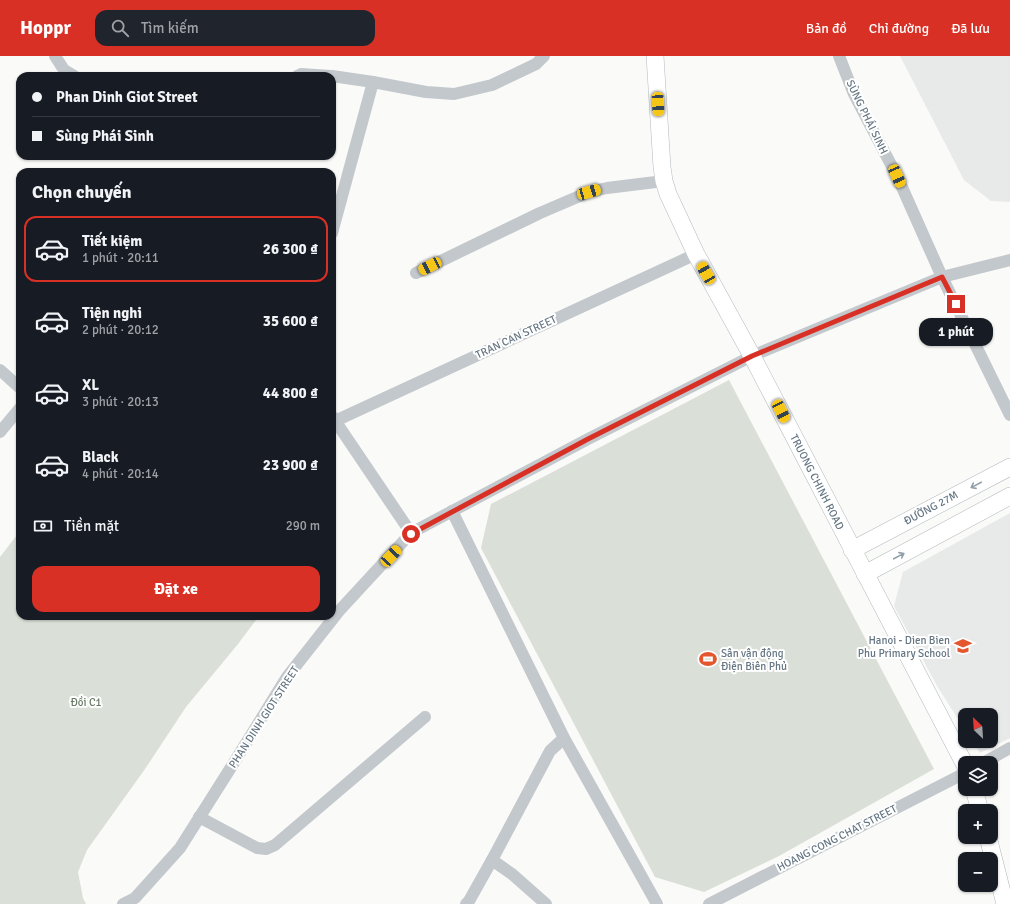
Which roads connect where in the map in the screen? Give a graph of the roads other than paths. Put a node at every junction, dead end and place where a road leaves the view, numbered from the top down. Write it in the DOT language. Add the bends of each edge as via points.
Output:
graph roads {
  1 [pos="55,56"];
  2 [pos="544,56"];
  3 [pos="655,56"];
  4 [pos="839,56"];
  5 [pos="67,72"];
  6 [pos="336,77"];
  7 [pos="373,82"];
  8 [pos="664,181"];
  9 [pos="336,218"];
  10 [pos="696,254"];
  11 [pos="1010,260"];
  12 [pos="416,273"];
  13 [pos="942,277"];
  14 [pos="752,356"];
  15 [pos="0,370"];
  16 [pos="16,384"];
  17 [pos="16,413"];
  18 [pos="1010,415"];
  19 [pos="336,417"];
  20 [pos="336,421"];
  21 [pos="0,432"];
  22 [pos="1010,467"];
  23 [pos="956,495"];
  24 [pos="1010,496"];
  25 [pos="452,511"];
  26 [pos="969,518"];
  27 [pos="411,534"];
  28 [pos="852,550"];
  29 [pos="865,574"];
  30 [pos="336,616"];
  31 [pos="333,620"];
  32 [pos="425,717"];
  33 [pos="564,738"];
  34 [pos="1010,748"];
  35 [pos="960,756"];
  36 [pos="996,756"];
  37 [pos="958,777"];
  38 [pos="199,817"];
  39 [pos="990,844"];
  40 [pos="492,860"];
  41 [pos="123,904"];
  42 [pos="466,904"];
  43 [pos="546,904"];
  44 [pos="657,904"];
  45 [pos="709,904"];
  46 [pos="1005,904"];
  1 -- 5 [label="street"];
  2 -- 7 [label="street" via="536,64 492,85 454,94 426,92"];
  3 -- 8 [label="street, TRUONG CHINH ROAD"];
  4 -- 13 [label="street, SÙNG PHÁI SINH" via="854,94 897,176"];
  6 -- 7 [label="street"];
  7 -- 9 [label="street"];
  8 -- 10 [label="street, TRUONG CHINH ROAD"];
  8 -- 12 [label="street" via="589,192"];
  10 -- 14 [label="street, TRUONG CHINH ROAD"];
  10 -- 19 [label="street, TRAN CAN STREET"];
  11 -- 13 [label="street, PHAN DINH GIOT STREET"];
  13 -- 14 [label="street, PHAN DINH GIOT STREET"];
  13 -- 18 [label="street, SÙNG PHÁI SINH"];
  14 -- 25 [label="street, PHAN DINH GIOT STREET"];
  14 -- 28 [label="street, TRUONG CHINH ROAD"];
  15 -- 16 [label="street"];
  17 -- 21 [label="street"];
  20 -- 27 [label="street, TRAN CAN STREET"];
  22 -- 23 [label="street, ĐƯỜNG 27M, one-way"];
  23 -- 26 [label="street"];
  23 -- 28 [label="street, ĐƯỜNG 27M"];
  24 -- 26 [label="street"];
  25 -- 27 [label="street, PHAN DINH GIOT STREET"];
  25 -- 33 [label="street"];
  29 -- 26 [label="street, one-way"];
  27 -- 30 [label="street, PHAN DINH GIOT STREET"];
  28 -- 29 [label="street, TRUONG CHINH ROAD"];
  29 -- 35 [label="street, TRUONG CHINH ROAD"];
  31 -- 38 [label="street, PHAN DINH GIOT STREET" via="287,676"];
  32 -- 38 [label="street" via="275,845 266,849 257,848"];
  33 -- 40 [label="street" via="550,751"];
  33 -- 44 [label="street"];
  34 -- 36 [label="street"];
  37 -- 45 [label="street, HOANG CONG CHAT STREET"];
  38 -- 41 [label="street, PHAN DINH GIOT STREET" via="180,848 135,898"];
  39 -- 46 [label="street"];
  40 -- 42 [label="street"];
  40 -- 43 [label="street"];
}
